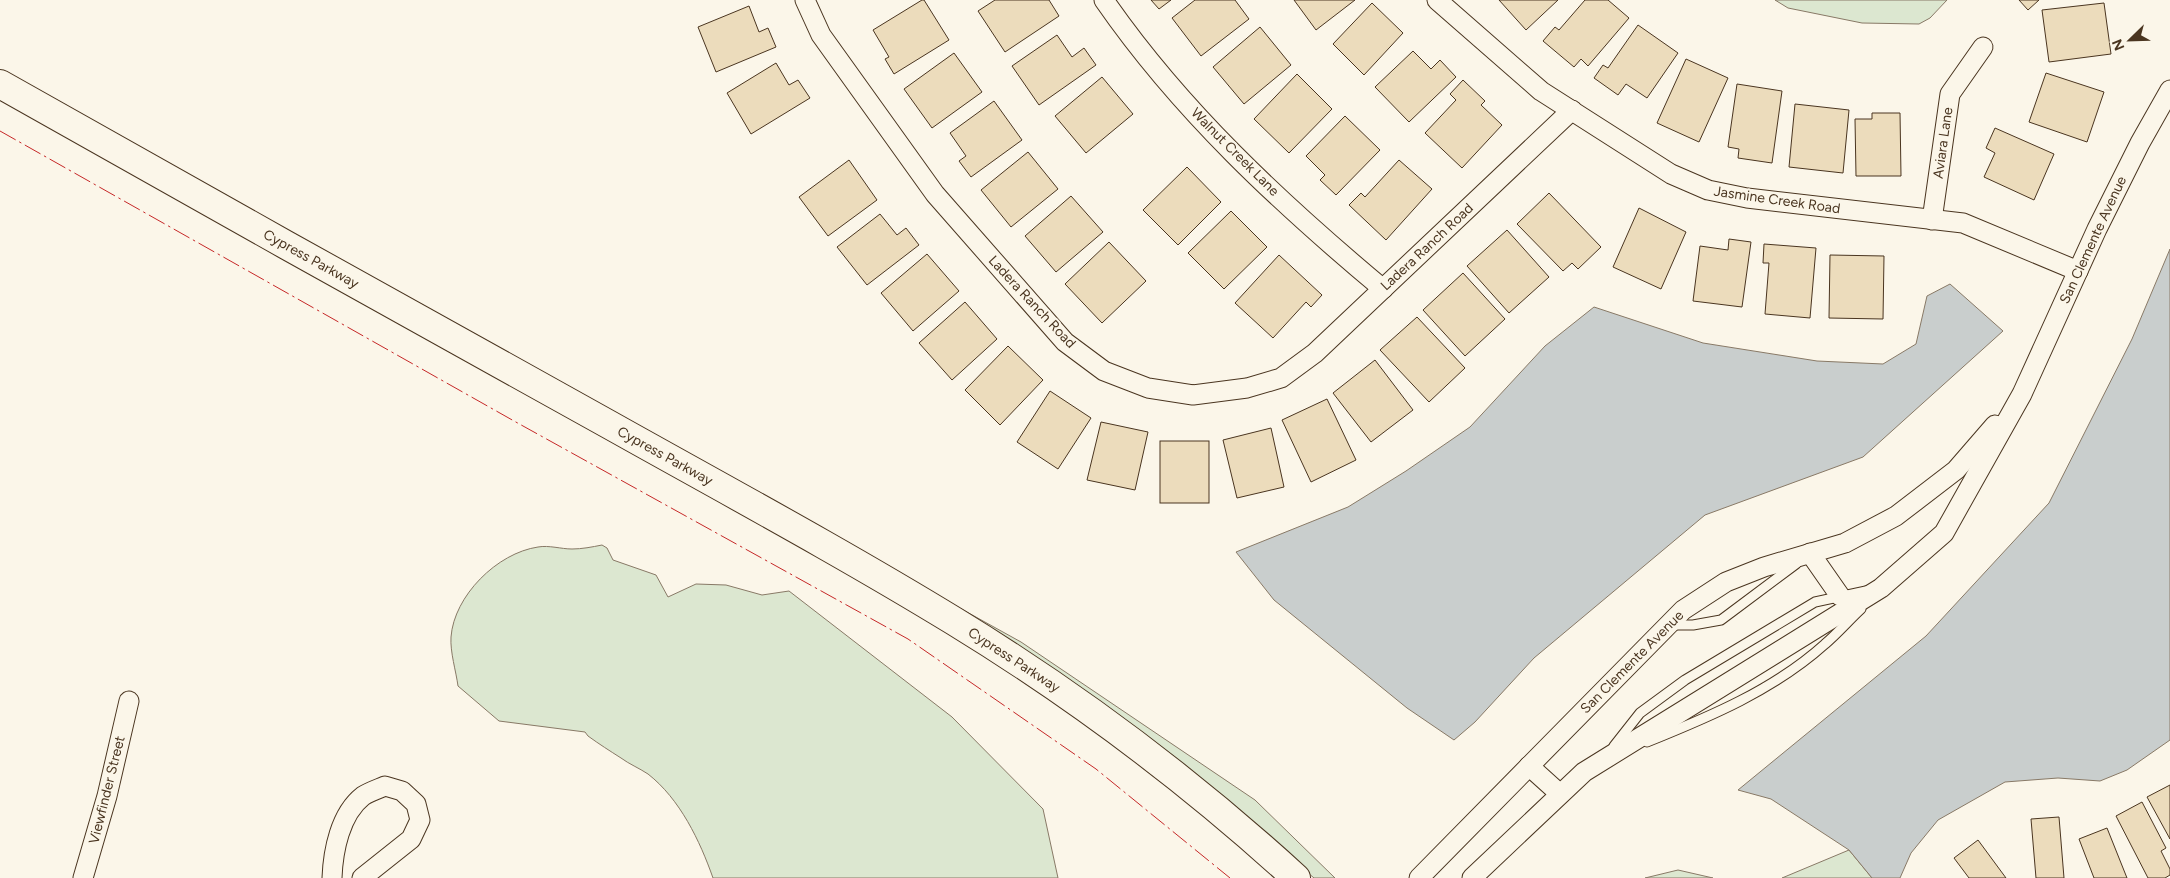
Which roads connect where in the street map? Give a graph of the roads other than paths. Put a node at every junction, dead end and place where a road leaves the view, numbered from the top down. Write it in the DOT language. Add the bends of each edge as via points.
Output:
graph roads {
  1 [pos="805,0"];
  2 [pos="1104,0"];
  3 [pos="1437,0"];
  4 [pos="1983,47"];
  5 [pos="0,84"];
  6 [pos="2170,90"];
  7 [pos="1572,110"];
  8 [pos="1932,220"];
  9 [pos="2078,271"];
  10 [pos="1383,289"];
  11 [pos="2022,394"];
  12 [pos="1810,553"];
  13 [pos="1882,588"];
  14 [pos="1840,596"];
  15 [pos="1668,625"];
  16 [pos="129,701"];
  17 [pos="1605,758"];
  18 [pos="1529,766"];
  19 [pos="1560,794"];
  20 [pos="83,878"];
  21 [pos="332,878"];
  22 [pos="362,878"];
  23 [pos="1296,878"];
  24 [pos="1419,878"];
  25 [pos="1472,878"];
  1 -- 10 [label="street, Ladera Ranch Road" via="822,35 935,194 1065,342 1104,370 1148,388 1193,395 1281,378 1315,353"];
  2 -- 10 [label="street, Walnut Creek Lane" via="1124,29 1211,132 1320,236"];
  3 -- 7 [label="street, Jasmine Creek Road" via="1541,90"];
  4 -- 8 [label="street, Aviara Lane" via="1950,94"];
  5 -- 23 [label="main road, Cypress Parkway" via="958,623 1120,734"];
  6 -- 9 [label="street, San Clemente Avenue" via="2140,143"];
  7 -- 8 [label="street, Jasmine Creek Road" via="1671,174 1708,190 1747,198"];
  7 -- 10 [label="street, Ladera Ranch Road"];
  8 -- 9 [label="street, Jasmine Creek Road" via="1963,223"];
  9 -- 11 [label="street, San Clemente Avenue"];
  11 -- 12 [label="street, San Clemente Avenue" via="1956,470 1896,516 1845,543"];
  11 -- 13 [label="street, San Clemente Avenue" via="1944,533"];
  12 -- 14 [label="street"];
  12 -- 15 [label="street, San Clemente Avenue" via="1726,582 1683,610"];
  12 -- 15 [label="lane" via="1721,620"];
  13 -- 14 [label="lane"];
  13 -- 17 [label="street, San Clemente Avenue"];
  14 -- 17 [label="lane" via="1815,602 1685,680 1640,713"];
  15 -- 18 [label="street, San Clemente Avenue"];
  16 -- 20 [label="street, Viewfinder Street"];
  17 -- 19 [label="street, San Clemente Avenue"];
  18 -- 19 [label="street"];
  18 -- 24 [label="street, San Clemente Avenue"];
  19 -- 25 [label="street, San Clemente Avenue"];
  21 -- 22 [label="street" via="333,856 346,816 363,796 385,786 402,791 416,804 420,820 412,839"];
}
